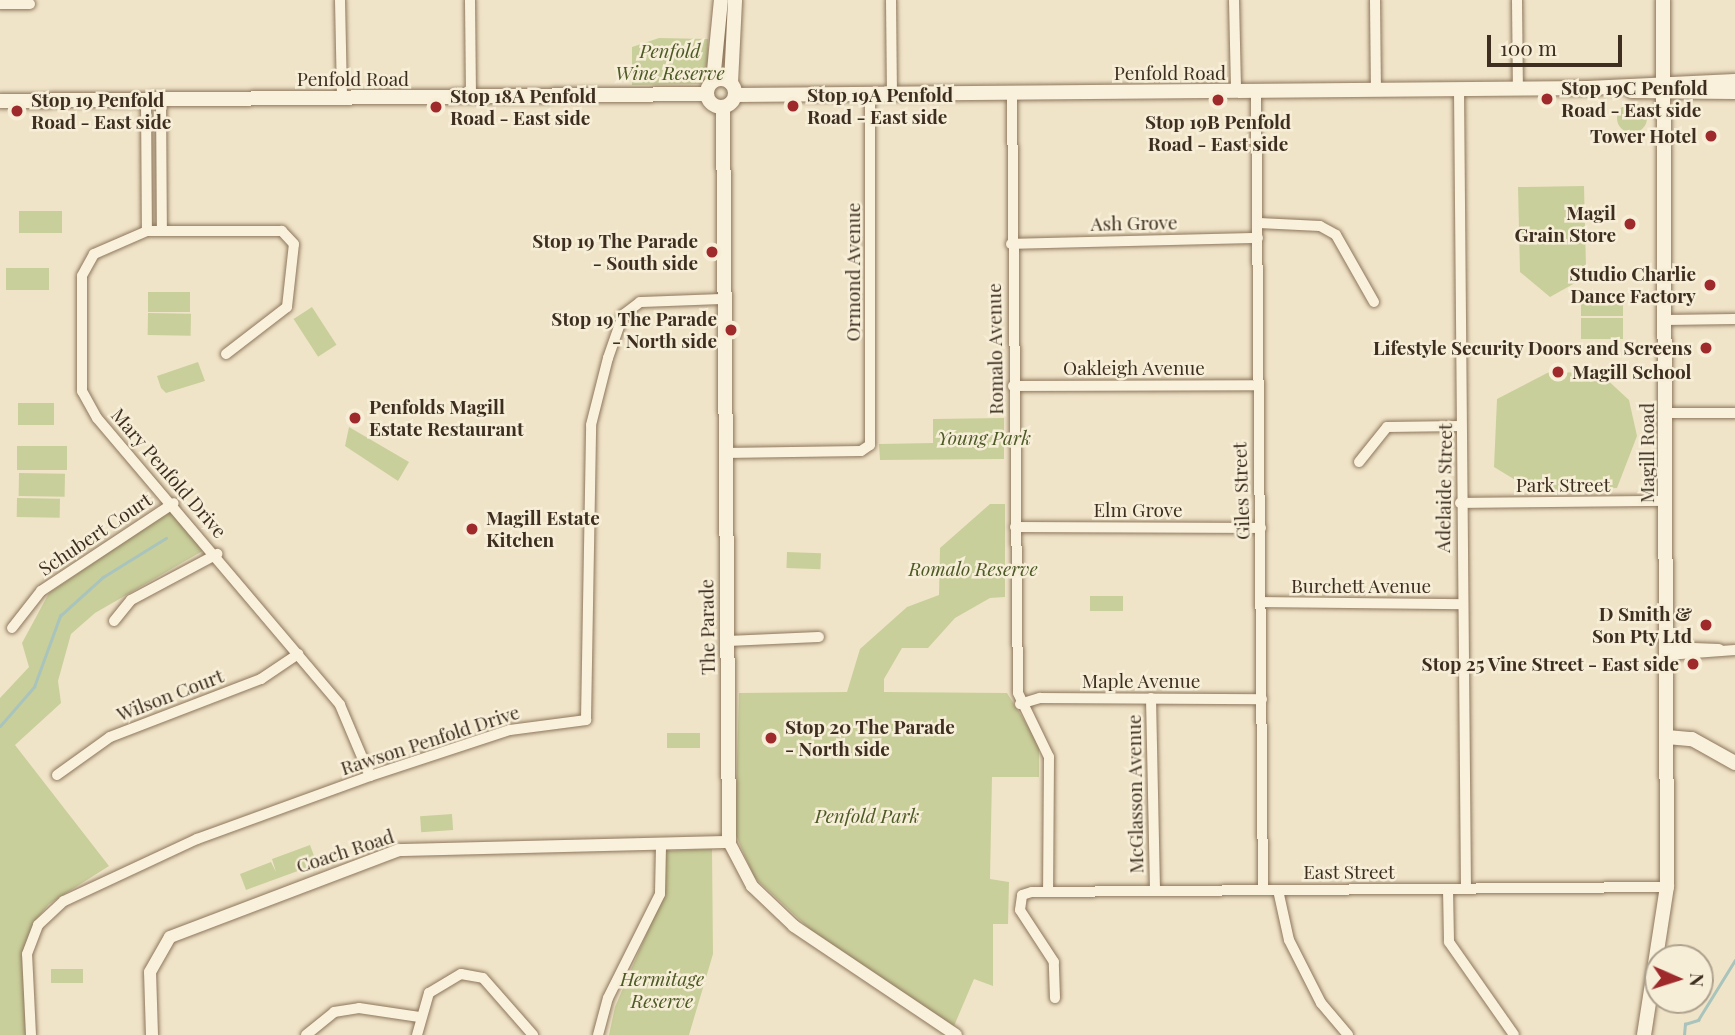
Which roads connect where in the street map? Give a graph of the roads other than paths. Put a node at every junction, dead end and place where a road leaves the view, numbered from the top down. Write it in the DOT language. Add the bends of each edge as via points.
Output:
graph roads {
  1 [pos="340,0"];
  2 [pos="470,0"];
  3 [pos="721,0"];
  4 [pos="735,0"];
  5 [pos="891,0"];
  6 [pos="1234,0"];
  7 [pos="1375,0"];
  8 [pos="1517,0"];
  9 [pos="1663,0"];
  10 [pos="0,4"];
  11 [pos="30,4"];
  12 [pos="1735,81"];
  13 [pos="710,88"];
  14 [pos="1664,88"];
  15 [pos="733,89"];
  16 [pos="1459,89"];
  17 [pos="1518,89"];
  18 [pos="1376,90"];
  19 [pos="1236,91"];
  20 [pos="1256,92"];
  21 [pos="1735,92"];
  22 [pos="1012,93"];
  23 [pos="870,94"];
  24 [pos="892,94"];
  25 [pos="471,97"];
  26 [pos="342,98"];
  27 [pos="154,100"];
  28 [pos="0,101"];
  29 [pos="723,108"];
  30 [pos="1259,223"];
  31 [pos="147,230"];
  32 [pos="162,231"];
  33 [pos="1258,238"];
  34 [pos="1011,244"];
  35 [pos="723,299"];
  36 [pos="1374,302"];
  37 [pos="1735,319"];
  38 [pos="1665,320"];
  39 [pos="226,354"];
  40 [pos="1255,385"];
  41 [pos="1013,386"];
  42 [pos="1665,413"];
  43 [pos="1735,413"];
  44 [pos="1461,426"];
  45 [pos="724,453"];
  46 [pos="1359,462"];
  47 [pos="1666,501"];
  48 [pos="174,503"];
  49 [pos="1460,503"];
  50 [pos="1015,527"];
  51 [pos="1261,528"];
  52 [pos="216,554"];
  53 [pos="1261,602"];
  54 [pos="1461,604"];
  55 [pos="114,621"];
  56 [pos="12,628"];
  57 [pos="819,637"];
  58 [pos="727,641"];
  59 [pos="1731,650"];
  60 [pos="1667,651"];
  61 [pos="298,654"];
  62 [pos="1150,698"];
  63 [pos="1262,699"];
  64 [pos="1020,704"];
  65 [pos="1667,737"];
  66 [pos="1735,763"];
  67 [pos="57,775"];
  68 [pos="370,776"];
  69 [pos="729,842"];
  70 [pos="661,845"];
  71 [pos="1667,887"];
  72 [pos="1466,888"];
  73 [pos="1263,889"];
  74 [pos="1448,889"];
  75 [pos="1155,890"];
  76 [pos="1278,890"];
  77 [pos="1048,892"];
  78 [pos="1055,998"];
  79 [pos="419,1017"];
  80 [pos="938,1031"];
  81 [pos="31,1035"];
  82 [pos="152,1035"];
  83 [pos="306,1035"];
  84 [pos="417,1035"];
  85 [pos="533,1035"];
  86 [pos="598,1035"];
  87 [pos="956,1035"];
  88 [pos="1348,1035"];
  89 [pos="1514,1035"];
  90 [pos="1644,1035"];
  1 -- 26 [label="street"];
  2 -- 25 [label="street"];
  3 -- 13 [label="main road"];
  4 -- 15 [label="main road"];
  5 -- 24 [label="street"];
  6 -- 19 [label="street"];
  7 -- 18 [label="street"];
  8 -- 17 [label="street"];
  9 -- 14 [label="main road, Magill Road"];
  10 -- 11 [label="street"];
  12 -- 14 [label="main road"];
  13 -- 15 [label="main road, Penfold Road"];
  13 -- 25 [label="main road, Penfold Road"];
  13 -- 29 [label="main road"];
  14 -- 17 [label="main road, Penfold Road"];
  14 -- 21 [label="main road"];
  14 -- 38 [label="main road, Magill Road"];
  15 -- 23 [label="main road, Penfold Road"];
  15 -- 29 [label="main road"];
  16 -- 17 [label="main road, Penfold Road"];
  16 -- 18 [label="main road, Penfold Road"];
  16 -- 44 [label="street, Adelaide Street"];
  18 -- 20 [label="main road, Penfold Road"];
  19 -- 20 [label="main road, Penfold Road"];
  19 -- 22 [label="main road, Penfold Road"];
  20 -- 30 [label="street, Giles Street"];
  22 -- 24 [label="main road, Penfold Road"];
  22 -- 34 [label="street, Romalo Avenue"];
  23 -- 24 [label="main road, Penfold Road"];
  23 -- 45 [label="street, Ormond Avenue" via="868,448"];
  25 -- 26 [label="main road, Penfold Road"];
  26 -- 27 [label="main road, Penfold Road"];
  27 -- 28 [label="main road, Penfold Road"];
  27 -- 31 [label="street"];
  27 -- 32 [label="street"];
  29 -- 35 [label="main road, The Parade"];
  30 -- 33 [label="street, Giles Street"];
  30 -- 36 [label="street" via="1320,226 1336,235"];
  31 -- 32 [label="street"];
  31 -- 48 [label="street, Mary Penfold Drive" via="104,247 87,264 82,391 97,418"];
  32 -- 39 [label="street" via="282,231 294,244 287,307"];
  33 -- 34 [label="street, Ash Grove"];
  33 -- 40 [label="street, Giles Street"];
  34 -- 41 [label="street, Romalo Avenue"];
  35 -- 45 [label="main road, The Parade"];
  35 -- 68 [label="street, Rawson Penfold Drive" via="640,302 623,315 608,358 589,458 589,716 578,723 510,730"];
  37 -- 38 [label="street"];
  38 -- 42 [label="main road, Magill Road"];
  40 -- 41 [label="street, Oakleigh Avenue"];
  40 -- 51 [label="street, Giles Street"];
  41 -- 50 [label="street, Romalo Avenue"];
  42 -- 43 [label="street"];
  42 -- 47 [label="main road, Magill Road"];
  44 -- 46 [label="street" via="1387,427"];
  44 -- 49 [label="street, Adelaide Street"];
  45 -- 58 [label="main road, The Parade"];
  47 -- 49 [label="street, Park Street"];
  47 -- 60 [label="main road, Magill Road"];
  48 -- 52 [label="street, Mary Penfold Drive"];
  48 -- 56 [label="street, Schubert Court" via="41,591"];
  49 -- 54 [label="street, Adelaide Street"];
  50 -- 51 [label="street, Elm Grove"];
  50 -- 64 [label="street, Romalo Avenue"];
  51 -- 53 [label="street, Giles Street"];
  52 -- 55 [label="street" via="131,600"];
  52 -- 61 [label="street, Mary Penfold Drive"];
  53 -- 54 [label="street, Burchett Avenue"];
  53 -- 63 [label="street, Giles Street"];
  54 -- 72 [label="street, Adelaide Street"];
  57 -- 58 [label="street"];
  58 -- 69 [label="main road, The Parade"];
  59 -- 60 [label="street"];
  60 -- 65 [label="main road, Magill Road"];
  61 -- 67 [label="street, Wilson Court" via="261,679 110,737"];
  61 -- 68 [label="street, Mary Penfold Drive" via="340,705"];
  62 -- 63 [label="street, Maple Avenue"];
  62 -- 64 [label="street, Maple Avenue" via="1041,698"];
  62 -- 75 [label="street, McGlasson Avenue"];
  63 -- 73 [label="street, Giles Street"];
  64 -- 77 [label="street, Romalo Avenue" via="1048,757"];
  65 -- 66 [label="main road" via="1692,739"];
  65 -- 71 [label="main road, Magill Road"];
  68 -- 81 [label="street, Rawson Penfold Drive" via="197,839 64,901 38,925 27,954"];
  69 -- 70 [label="street, Coach Road"];
  69 -- 80 [label="street, The Parade" via="751,887 794,926"];
  70 -- 82 [label="street, Coach Road" via="399,850 202,920 170,937 155,953"];
  70 -- 86 [label="street" via="660,894 608,998"];
  71 -- 72 [label="street, East Street"];
  71 -- 90 [label="main road, Magill Road"];
  72 -- 74 [label="street, East Street"];
  73 -- 75 [label="street, East Street"];
  73 -- 76 [label="street, East Street"];
  74 -- 76 [label="street, East Street"];
  74 -- 89 [label="street" via="1448,942"];
  75 -- 77 [label="street, East Street"];
  76 -- 88 [label="street" via="1289,940 1321,1003"];
  77 -- 78 [label="street, East Street" via="1022,895 1020,911 1054,962"];
  79 -- 83 [label="street" via="359,1008 334,1012"];
  79 -- 84 [label="street"];
  79 -- 85 [label="street" via="442,980 483,978"];
  80 -- 87 [label="street, The Parade"];
}
